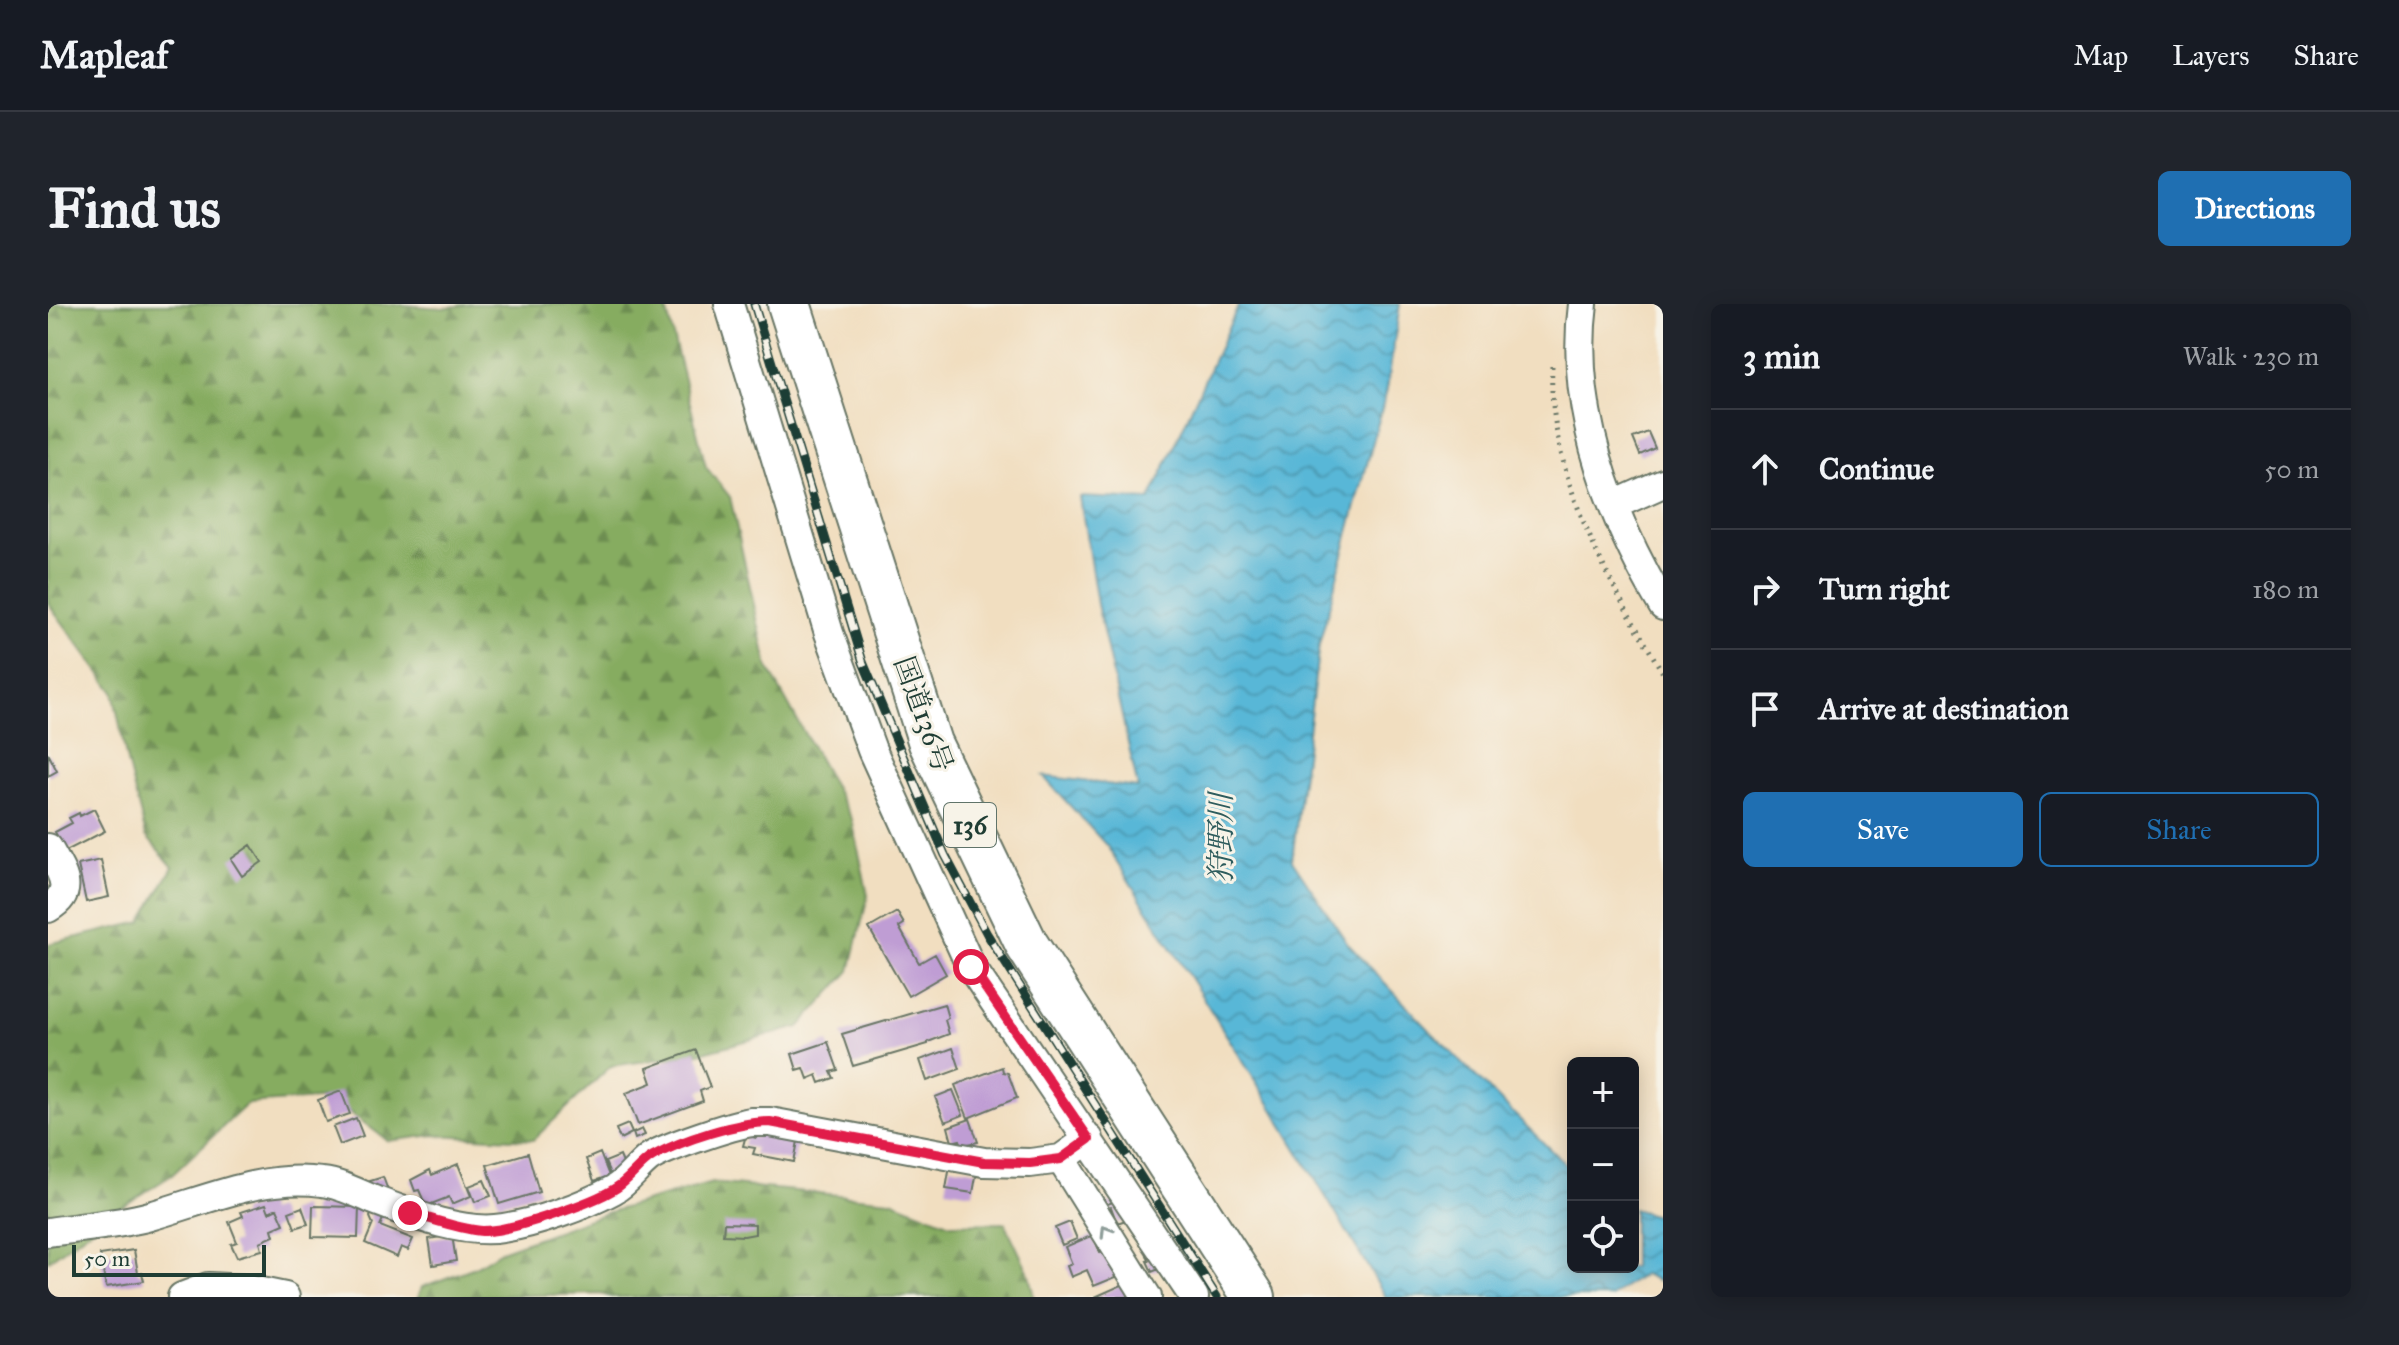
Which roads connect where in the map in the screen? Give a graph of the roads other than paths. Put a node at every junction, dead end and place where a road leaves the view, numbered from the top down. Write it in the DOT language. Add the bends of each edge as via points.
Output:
graph roads {
  1 [pos="729,304"];
  2 [pos="789,304"];
  3 [pos="1583,304"];
  4 [pos="1663,483"];
  5 [pos="1614,505"];
  6 [pos="1663,606"];
  7 [pos="48,848"];
  8 [pos="48,908"];
  9 [pos="1089,1139"];
  10 [pos="1061,1159"];
  11 [pos="48,1232"];
  12 [pos="182,1297"];
  13 [pos="285,1297"];
  14 [pos="1147,1297"];
  15 [pos="1194,1297"];
  16 [pos="1254,1297"];
  1 -- 9 [label="street" via="829,633 872,750 971,967"];
  2 -- 16 [label="highway, 国道136号 / 136" via="930,743 1027,945"];
  3 -- 5 [label="street" via="1581,378 1591,441"];
  4 -- 5 [label="street"];
  5 -- 6 [label="street"];
  7 -- 8 [label="street" via="65,881 64,893"];
  9 -- 10 [label="street"];
  9 -- 15 [label="street"];
  10 -- 11 [label="street" via="984,1162 751,1122 664,1150 614,1190 505,1228 482,1231 410,1213 339,1185 288,1181 233,1190 120,1223"];
  14 -- 10 [label="street, one-way"];
  12 -- 13 [label="street" via="225,1287"];
}
